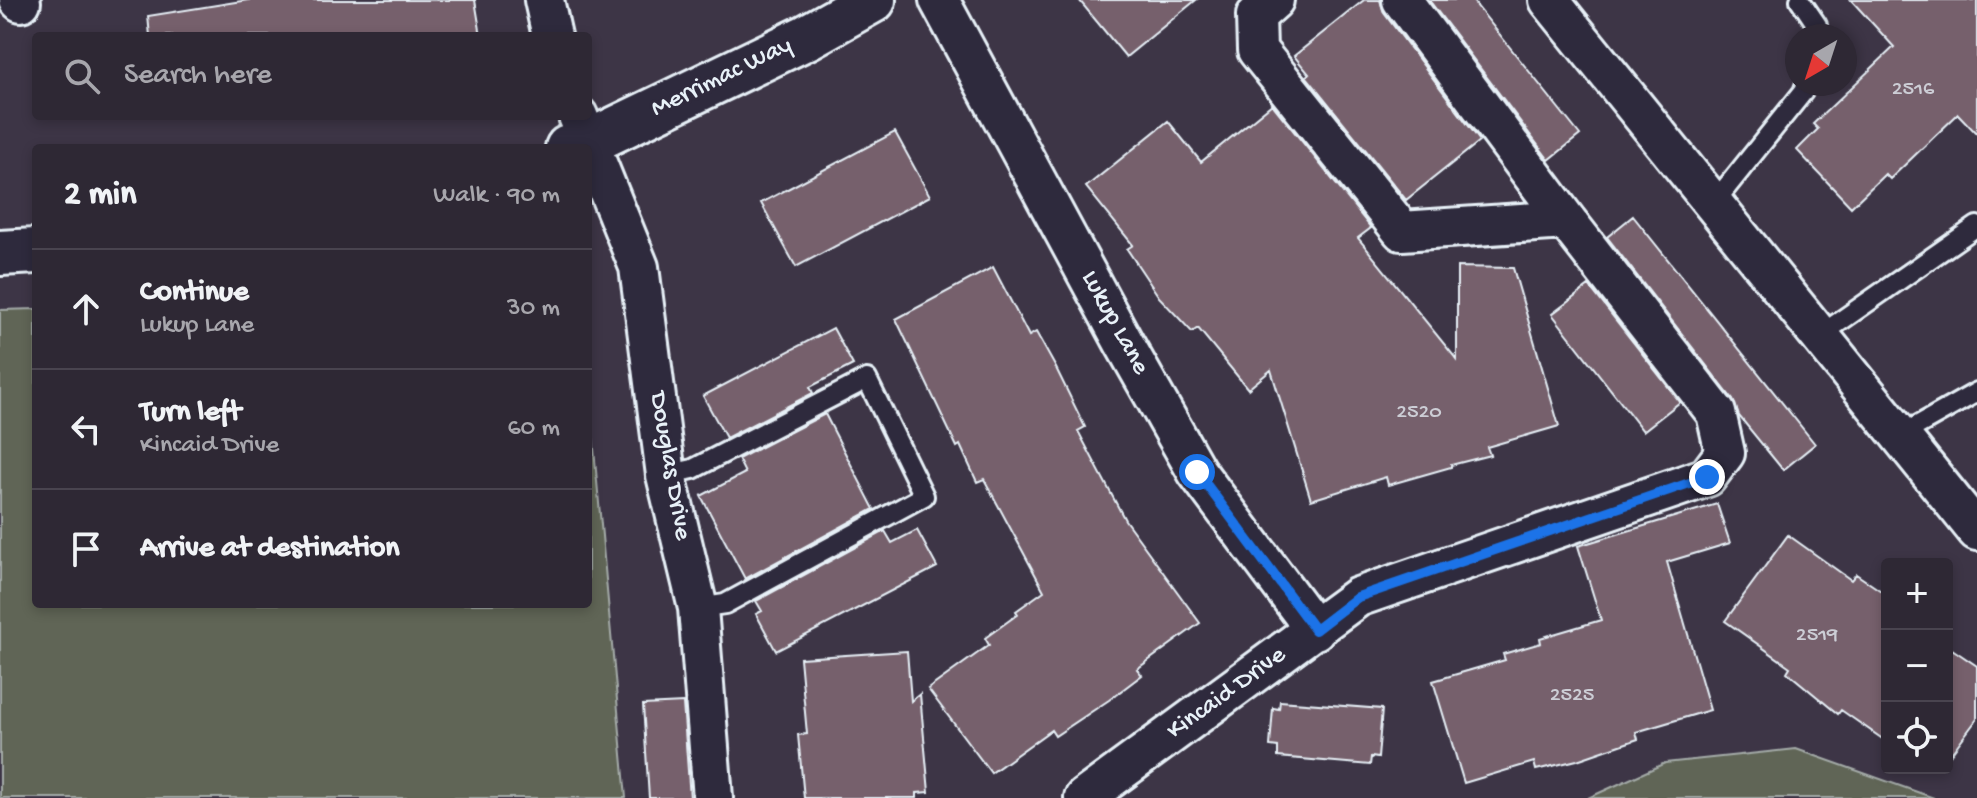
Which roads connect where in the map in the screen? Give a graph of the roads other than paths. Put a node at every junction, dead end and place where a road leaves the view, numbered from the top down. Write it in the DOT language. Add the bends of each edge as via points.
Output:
graph roads {
  1 [pos="544,0"];
  2 [pos="873,0"];
  3 [pos="939,0"];
  4 [pos="1274,0"];
  5 [pos="1402,0"];
  6 [pos="1549,0"];
  7 [pos="1800,0"];
  8 [pos="1816,24"];
  9 [pos="551,32"];
  10 [pos="1800,96"];
  11 [pos="578,136"];
  12 [pos="592,166"];
  13 [pos="1713,204"];
  14 [pos="1566,220"];
  15 [pos="1977,226"];
  16 [pos="32,251"];
  17 [pos="0,253"];
  18 [pos="1819,336"];
  19 [pos="1977,392"];
  20 [pos="1899,436"];
  21 [pos="666,475"];
  22 [pos="1977,531"];
  23 [pos="698,608"];
  24 [pos="1315,630"];
  25 [pos="713,798"];
  26 [pos="1084,798"];
  1 -- 9 [label="street"];
  2 -- 11 [label="street, Merrimac Way" via="807,37"];
  3 -- 24 [label="street, Lukup Lane" via="1197,472"];
  4 -- 14 [label="street" via="1256,16 1257,50 1402,231"];
  5 -- 14 [label="street, Kincaid Drive"];
  6 -- 13 [label="street"];
  7 -- 8 [label="lane"];
  10 -- 13 [label="lane"];
  12 -- 21 [label="street, Douglas Drive" via="639,267"];
  13 -- 18 [label="street"];
  14 -- 24 [label="street, Kincaid Drive" via="1716,413 1725,453 1707,477 1358,597"];
  15 -- 18 [label="lane"];
  16 -- 17 [label="street"];
  18 -- 20 [label="street"];
  19 -- 20 [label="lane"];
  20 -- 22 [label="street"];
  21 -- 23 [label="street, Douglas Drive"];
  21 -- 23 [label="lane" via="693,469 867,379 924,496 725,604"];
  23 -- 25 [label="street, Douglas Drive"];
  24 -- 26 [label="street, Kincaid Drive"];
}
